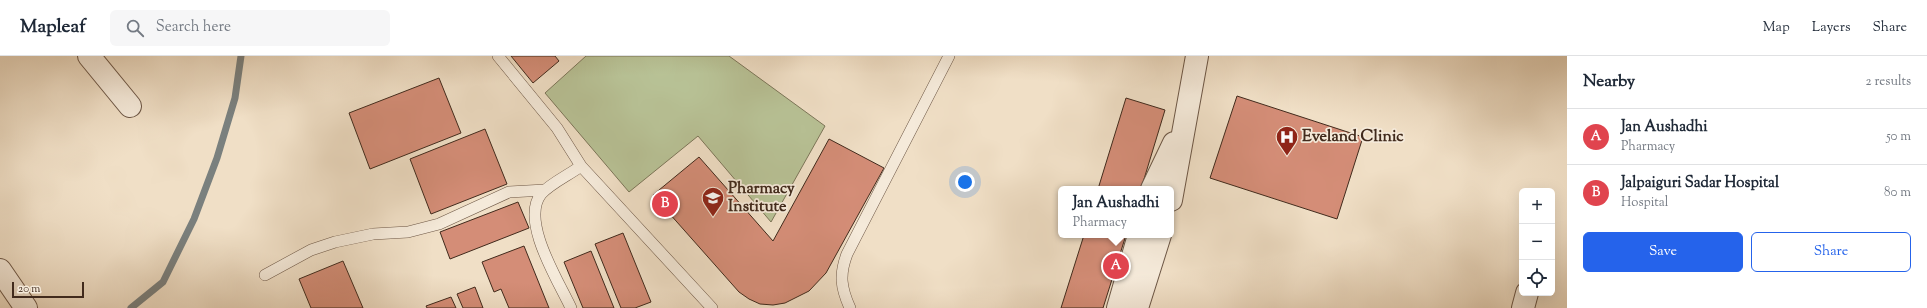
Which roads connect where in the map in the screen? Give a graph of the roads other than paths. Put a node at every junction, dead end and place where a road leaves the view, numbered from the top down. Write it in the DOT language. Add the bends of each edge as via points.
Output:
graph roads {
  1 [pos="89,56"];
  2 [pos="498,56"];
  3 [pos="949,56"];
  4 [pos="1197,56"];
  5 [pos="130,106"];
  6 [pos="1183,126"];
  7 [pos="581,166"];
  8 [pos="1153,186"];
  9 [pos="1173,186"];
  10 [pos="545,190"];
  11 [pos="1138,238"];
  12 [pos="1159,238"];
  13 [pos="0,270"];
  14 [pos="265,275"];
  15 [pos="1526,296"];
  16 [pos="26,308"];
  17 [pos="571,308"];
  18 [pos="712,308"];
  19 [pos="850,308"];
  20 [pos="1118,308"];
  21 [pos="1137,308"];
  22 [pos="1522,308"];
  1 -- 5 [label="street"];
  2 -- 7 [label="lane" via="557,128"];
  3 -- 19 [label="lane" via="841,269 842,283"];
  4 -- 6 [label="street"];
  6 -- 8 [label="street"];
  6 -- 9 [label="street"];
  7 -- 10 [label="lane"];
  7 -- 18 [label="lane"];
  10 -- 14 [label="lane" via="509,192 439,224 408,232 373,234 335,242 311,250"];
  10 -- 17 [label="lane" via="536,203 535,225 542,248"];
  11 -- 20 [label="street"];
  12 -- 21 [label="street"];
  13 -- 16 [label="street"];
  15 -- 22 [label="street"];
}
